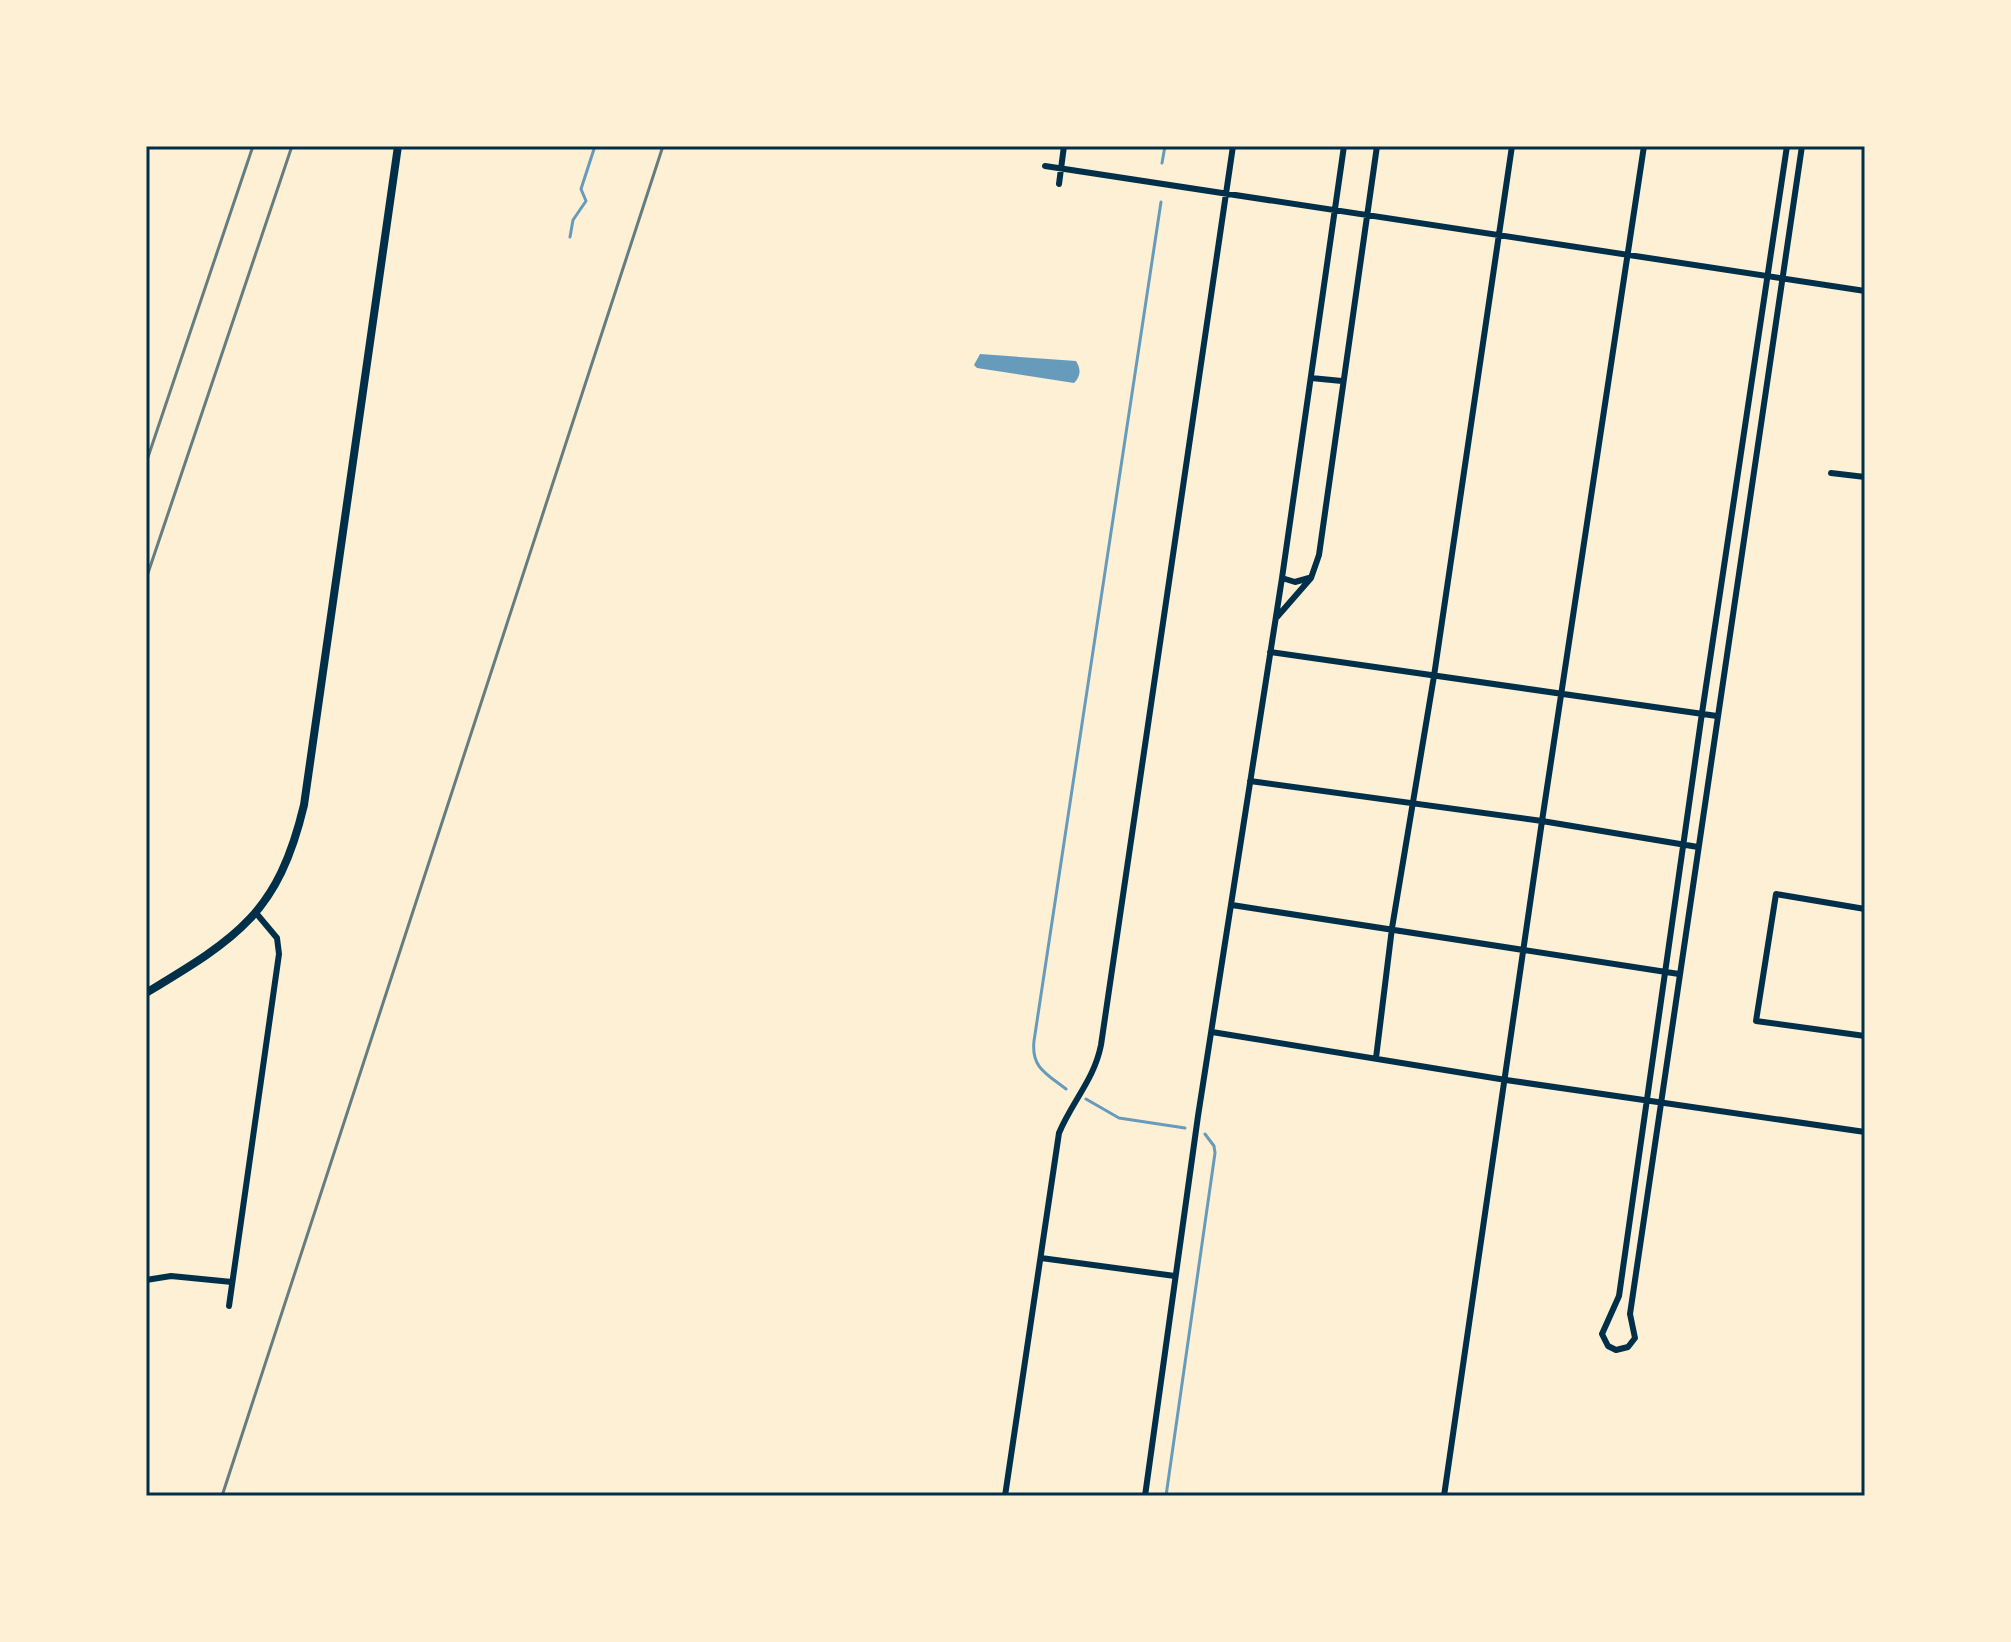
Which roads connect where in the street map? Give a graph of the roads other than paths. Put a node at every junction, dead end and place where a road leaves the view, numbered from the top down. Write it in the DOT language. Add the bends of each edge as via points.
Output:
graph roads {
  1 [pos="398,146"];
  2 [pos="1064,146"];
  3 [pos="1233,146"];
  4 [pos="1344,146"];
  5 [pos="1377,146"];
  6 [pos="1512,146"];
  7 [pos="1644,146"];
  8 [pos="1787,146"];
  9 [pos="1802,146"];
  10 [pos="1045,166"];
  11 [pos="1061,168"];
  12 [pos="1059,184"];
  13 [pos="1226,193"];
  14 [pos="1334,211"];
  15 [pos="1367,216"];
  16 [pos="1499,236"];
  17 [pos="1629,254"];
  18 [pos="1768,276"];
  19 [pos="1782,278"];
  20 [pos="1865,291"];
  21 [pos="1311,378"];
  22 [pos="1342,381"];
  23 [pos="1831,473"];
  24 [pos="1865,477"];
  25 [pos="1282,578"];
  26 [pos="1311,578"];
  27 [pos="1274,620"];
  28 [pos="1270,652"];
  29 [pos="1434,676"];
  30 [pos="1562,694"];
  31 [pos="1702,713"];
  32 [pos="1717,716"];
  33 [pos="1250,781"];
  34 [pos="1413,803"];
  35 [pos="1542,821"];
  36 [pos="1684,844"];
  37 [pos="1698,847"];
  38 [pos="1232,905"];
  39 [pos="1865,909"];
  40 [pos="256,913"];
  41 [pos="1392,928"];
  42 [pos="1523,951"];
  43 [pos="1666,972"];
  44 [pos="1679,974"];
  45 [pos="146,993"];
  46 [pos="1212,1032"];
  47 [pos="1865,1036"];
  48 [pos="1376,1058"];
  49 [pos="1506,1080"];
  50 [pos="1646,1099"];
  51 [pos="1660,1101"];
  52 [pos="1865,1132"];
  53 [pos="1041,1258"];
  54 [pos="1175,1276"];
  55 [pos="146,1280"];
  56 [pos="232,1282"];
  57 [pos="229,1306"];
  58 [pos="1005,1496"];
  59 [pos="1145,1496"];
  60 [pos="1444,1496"];
  1 -- 40 [label="main road" via="304,805 287,864"];
  2 -- 11 [label="street"];
  3 -- 13 [label="street"];
  4 -- 14 [label="street"];
  5 -- 15 [label="street"];
  6 -- 16 [label="street"];
  7 -- 17 [label="street"];
  8 -- 18 [label="street"];
  9 -- 19 [label="street"];
  10 -- 11 [label="street"];
  11 -- 12 [label="street"];
  11 -- 13 [label="street"];
  13 -- 14 [label="street"];
  13 -- 53 [label="street" via="1101,1045 1096,1068 1059,1133"];
  14 -- 15 [label="street"];
  14 -- 21 [label="street"];
  15 -- 16 [label="street"];
  15 -- 22 [label="street"];
  16 -- 17 [label="street"];
  16 -- 29 [label="street"];
  17 -- 18 [label="street"];
  17 -- 30 [label="street"];
  18 -- 19 [label="street"];
  18 -- 31 [label="street"];
  19 -- 20 [label="street"];
  19 -- 32 [label="street"];
  21 -- 22 [label="street"];
  21 -- 25 [label="street"];
  22 -- 26 [label="street" via="1319,555"];
  23 -- 24 [label="street"];
  25 -- 26 [label="street"];
  25 -- 27 [label="street"];
  26 -- 27 [label="street"];
  27 -- 28 [label="street"];
  28 -- 29 [label="street"];
  28 -- 33 [label="street"];
  29 -- 30 [label="street"];
  29 -- 34 [label="street"];
  30 -- 31 [label="street"];
  30 -- 35 [label="street"];
  31 -- 32 [label="street"];
  31 -- 36 [label="street"];
  32 -- 37 [label="street"];
  33 -- 34 [label="street"];
  33 -- 38 [label="street"];
  34 -- 35 [label="street"];
  34 -- 41 [label="street"];
  35 -- 36 [label="street"];
  35 -- 42 [label="street"];
  36 -- 37 [label="street"];
  36 -- 43 [label="street"];
  37 -- 44 [label="street"];
  38 -- 41 [label="street"];
  38 -- 46 [label="street"];
  39 -- 47 [label="street" via="1776,894 1756,1021"];
  40 -- 45 [label="main road" via="220,948"];
  40 -- 56 [label="street" via="277,938 279,954"];
  41 -- 42 [label="street"];
  41 -- 48 [label="street"];
  42 -- 43 [label="street"];
  42 -- 49 [label="street"];
  43 -- 44 [label="street"];
  43 -- 50 [label="street"];
  44 -- 51 [label="street"];
  46 -- 48 [label="street"];
  46 -- 54 [label="street"];
  48 -- 49 [label="street"];
  49 -- 50 [label="street"];
  49 -- 60 [label="street"];
  50 -- 51 [label="street"];
  50 -- 51 [label="street" via="1619,1296 1602,1334 1616,1350 1635,1338 1630,1314"];
  51 -- 52 [label="street"];
  53 -- 54 [label="street"];
  53 -- 58 [label="street"];
  54 -- 59 [label="street"];
  55 -- 56 [label="street" via="171,1276"];
  56 -- 57 [label="street"];
}
